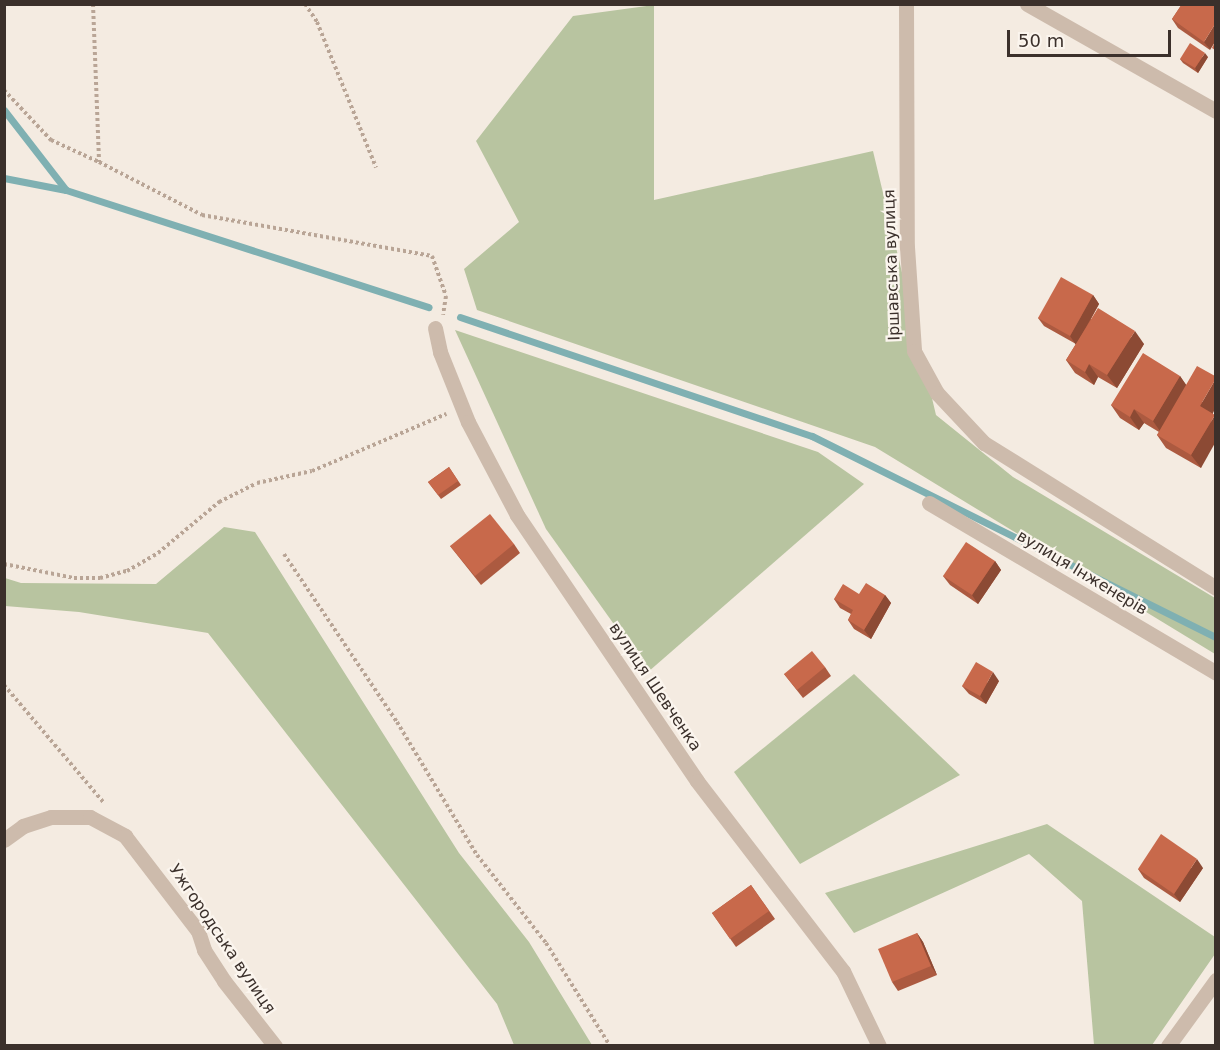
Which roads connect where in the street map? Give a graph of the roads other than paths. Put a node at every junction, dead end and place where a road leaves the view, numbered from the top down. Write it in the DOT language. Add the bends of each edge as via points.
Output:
graph roads {
  1 [pos="906,4"];
  2 [pos="1027,4"];
  3 [pos="1215,111"];
  4 [pos="435,328"];
  5 [pos="929,504"];
  6 [pos="1215,588"];
  7 [pos="1215,673"];
  8 [pos="4,840"];
  9 [pos="1215,980"];
  10 [pos="275,1046"];
  11 [pos="879,1046"];
  12 [pos="1168,1046"];
  1 -- 6 [label="street, Іршавська вулиця" via="907,247 914,351 937,393 984,443"];
  2 -- 3 [label="street"];
  4 -- 11 [label="street, вулиця Шевченка" via="440,352 462,407 517,515 697,781 843,971"];
  5 -- 7 [label="street, вулиця Інженерів"];
  8 -- 10 [label="street, Ужгородська вулиця" via="23,826 51,817 90,817 114,828 137,849 198,931 212,964"];
  9 -- 12 [label="street"];
}
